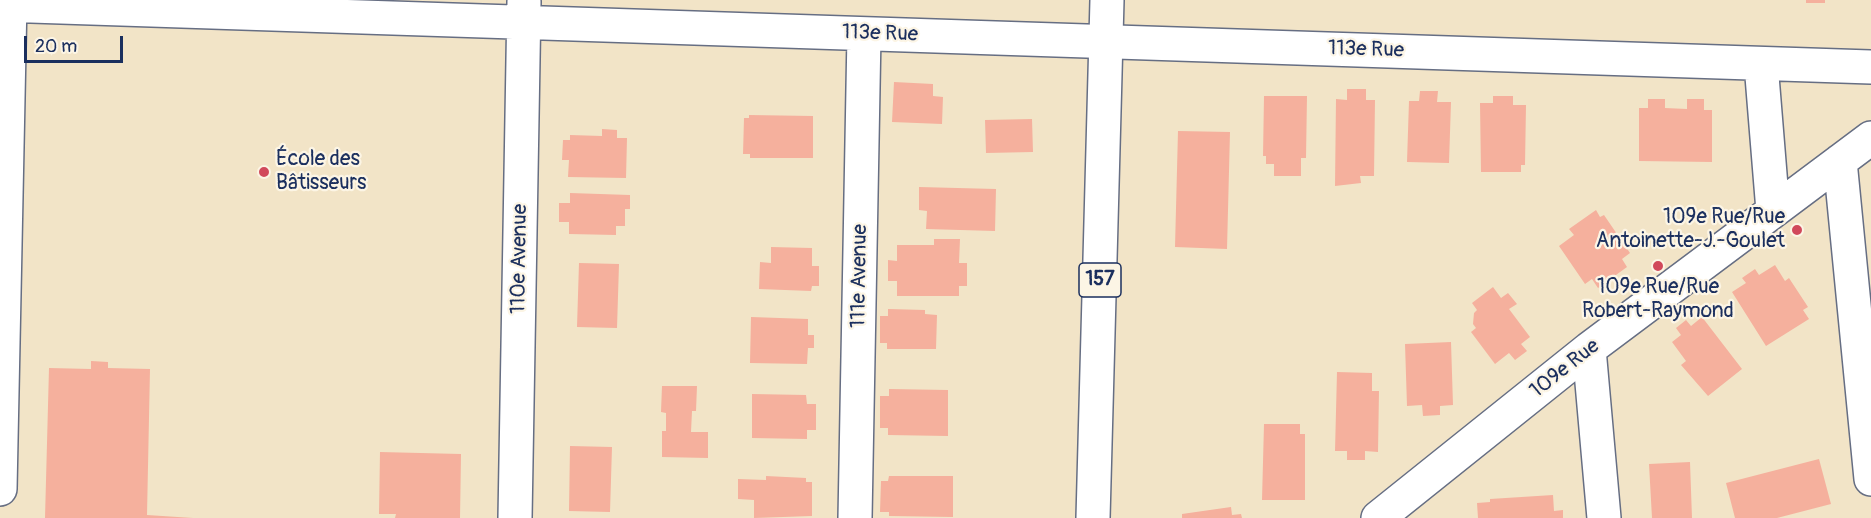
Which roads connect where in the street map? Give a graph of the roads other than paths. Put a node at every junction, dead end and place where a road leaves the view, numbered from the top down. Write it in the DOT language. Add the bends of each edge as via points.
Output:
graph roads {
  1 [pos="1107,0"];
  2 [pos="7,3"];
  3 [pos="524,11"];
  4 [pos="864,34"];
  5 [pos="1107,42"];
  6 [pos="1761,64"];
  7 [pos="1871,67"];
  8 [pos="1871,138"];
  9 [pos="1840,160"];
  10 [pos="1773,211"];
  11 [pos="2,322"];
  12 [pos="1589,349"];
  13 [pos="1871,479"];
  14 [pos="0,489"];
  15 [pos="515,518"];
  16 [pos="855,518"];
  17 [pos="1093,518"];
  18 [pos="1378,518"];
  19 [pos="1604,518"];
  1 -- 5 [label="street, 157"];
  2 -- 3 [label="street, 113e Rue"];
  2 -- 11 [label="street"];
  3 -- 4 [label="street, 113e Rue"];
  3 -- 15 [label="street, 110e Avenue"];
  4 -- 5 [label="street, 113e Rue"];
  4 -- 16 [label="street, 111e Avenue"];
  5 -- 6 [label="street, 113e Rue"];
  5 -- 17 [label="street, 157"];
  6 -- 7 [label="street, 113e Rue"];
  6 -- 10 [label="street"];
  8 -- 9 [label="street, 109e Rue"];
  9 -- 10 [label="street, 109e Rue"];
  9 -- 13 [label="street"];
  10 -- 12 [label="street, 109e Rue"];
  11 -- 14 [label="street"];
  12 -- 18 [label="street, 109e Rue"];
  12 -- 19 [label="street"];
}
